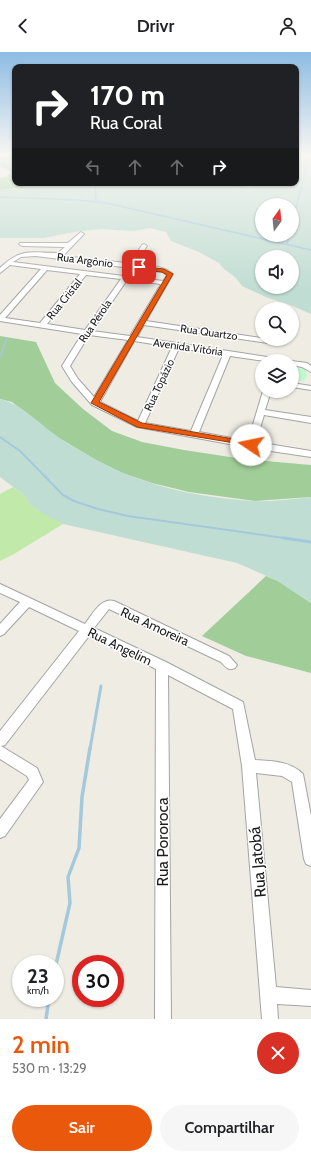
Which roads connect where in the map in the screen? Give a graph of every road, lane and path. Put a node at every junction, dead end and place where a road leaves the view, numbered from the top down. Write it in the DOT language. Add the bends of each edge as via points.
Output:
graph roads {
  1 [pos="81,234"];
  2 [pos="22,244"];
  3 [pos="71,245"];
  4 [pos="144,246"];
  5 [pos="36,254"];
  6 [pos="9,263"];
  7 [pos="127,266"];
  8 [pos="46,267"];
  9 [pos="0,271"];
  10 [pos="85,272"];
  11 [pos="126,277"];
  12 [pos="165,283"];
  13 [pos="0,319"];
  14 [pos="142,323"];
  15 [pos="42,325"];
  16 [pos="87,332"];
  17 [pos="133,339"];
  18 [pos="255,339"];
  19 [pos="177,345"];
  20 [pos="227,353"];
  21 [pos="255,357"];
  22 [pos="299,364"];
  23 [pos="311,370"];
  24 [pos="299,385"];
  25 [pos="310,386"];
  26 [pos="265,398"];
  27 [pos="95,403"];
  28 [pos="261,412"];
  29 [pos="311,420"];
  30 [pos="140,425"];
  31 [pos="194,434"];
  32 [pos="251,445"];
  33 [pos="311,454"];
  34 [pos="0,588"];
  35 [pos="28,601"];
  36 [pos="88,630"];
  37 [pos="0,631"];
  38 [pos="231,665"];
  39 [pos="162,666"];
  40 [pos="239,706"];
  41 [pos="0,741"];
  42 [pos="0,752"];
  43 [pos="249,766"];
  44 [pos="0,831"];
  45 [pos="311,859"];
  46 [pos="268,995"];
  47 [pos="311,998"];
  48 [pos="163,1019"];
  49 [pos="270,1019"];
  1 -- 3 [label="street"];
  2 -- 3 [label="street"];
  3 -- 5 [label="street" via="59,256"];
  4 -- 7 [label="street" via="135,260"];
  5 -- 6 [label="street, Rua Argônio" via="14,256"];
  5 -- 7 [label="street, Rua Argônio"];
  6 -- 8 [label="street"];
  6 -- 9 [label="street, Rua Argônio"];
  7 -- 12 [label="street, Rua Argônio" via="164,270 170,274"];
  8 -- 10 [label="street"];
  8 -- 13 [label="street"];
  10 -- 11 [label="street"];
  10 -- 15 [label="street, Rua Cristal"];
  11 -- 12 [label="street"];
  11 -- 16 [label="street, Rua Pérola"];
  12 -- 14 [label="street"];
  13 -- 15 [label="street, Avenida Vitória"];
  14 -- 17 [label="street"];
  14 -- 18 [label="street, Rua Quartzo"];
  15 -- 16 [label="street, Avenida Vitória"];
  16 -- 17 [label="street, Avenida Vitória"];
  16 -- 27 [label="street, Rua Pérola" via="66,366"];
  17 -- 19 [label="street, Avenida Vitória"];
  17 -- 27 [label="street"];
  19 -- 20 [label="street, Avenida Vitória"];
  19 -- 30 [label="street, Rua Topázio"];
  20 -- 21 [label="street, Avenida Vitória"];
  20 -- 31 [label="street"];
  22 -- 23 [label="street"];
  24 -- 25 [label="street"];
  26 -- 28 [label="street"];
  27 -- 30 [label="street"];
  28 -- 29 [label="street"];
  28 -- 32 [label="street"];
  30 -- 31 [label="street"];
  31 -- 32 [label="street"];
  32 -- 33 [label="street"];
  34 -- 35 [label="street, Rua Angelim"];
  35 -- 36 [label="street, Rua Angelim"];
  35 -- 37 [label="street"];
  36 -- 38 [label="street, Rua Amoreira" via="103,608 110,604 225,659"];
  36 -- 39 [label="street, Rua Angelim"];
  36 -- 41 [label="street"];
  39 -- 40 [label="street, Rua Angelim"];
  39 -- 48 [label="street, Rua Pororoca"];
  40 -- 43 [label="street, Rua Jatobá"];
  42 -- 44 [label="street" via="32,772 36,782"];
  43 -- 45 [label="street" via="288,770 294,773 298,779"];
  43 -- 46 [label="street, Rua Jatobá"];
  46 -- 47 [label="street"];
  46 -- 49 [label="street, Rua Jatobá"];
}
